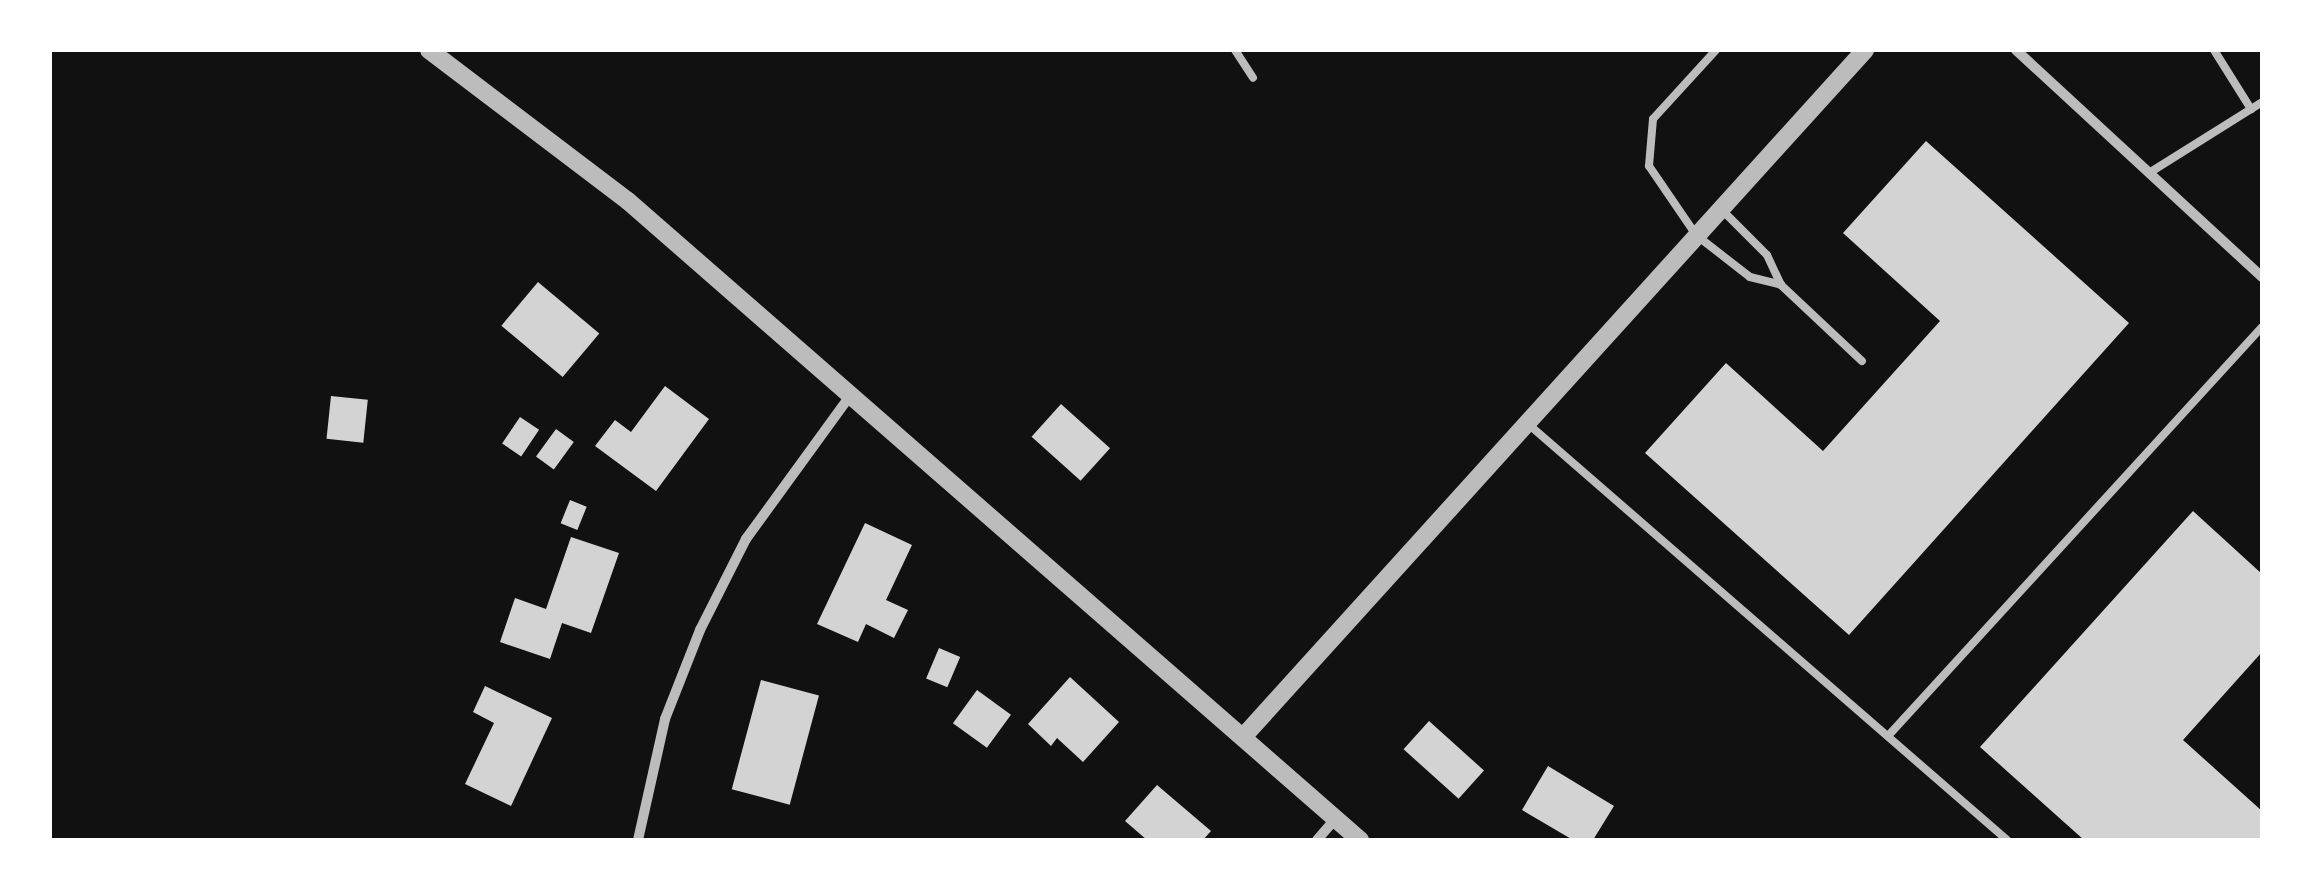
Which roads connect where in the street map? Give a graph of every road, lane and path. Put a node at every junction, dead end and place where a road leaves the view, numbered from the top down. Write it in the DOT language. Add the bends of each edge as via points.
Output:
graph roads {
  1 [pos="429,50"];
  2 [pos="1234,50"];
  3 [pos="1716,50"];
  4 [pos="1865,50"];
  5 [pos="2016,50"];
  6 [pos="2214,50"];
  7 [pos="1253,78"];
  8 [pos="2262,102"];
  9 [pos="2250,109"];
  10 [pos="2149,173"];
  11 [pos="1720,208"];
  12 [pos="1696,236"];
  13 [pos="2262,276"];
  14 [pos="1781,285"];
  15 [pos="2262,326"];
  16 [pos="1862,360"];
  17 [pos="853,393"];
  18 [pos="1528,423"];
  19 [pos="1888,736"];
  20 [pos="1244,737"];
  21 [pos="1336,818"];
  22 [pos="638,840"];
  23 [pos="1318,840"];
  24 [pos="1360,840"];
  25 [pos="2007,840"];
  1 -- 17 [label="street" via="628,200"];
  2 -- 7 [label="lane"];
  3 -- 12 [label="lane" via="1652,119 1649,166"];
  4 -- 11 [label="street"];
  5 -- 10 [label="street"];
  6 -- 9 [label="lane"];
  8 -- 9 [label="lane"];
  9 -- 10 [label="lane"];
  10 -- 13 [label="street"];
  11 -- 12 [label="street"];
  11 -- 14 [label="lane" via="1767,255"];
  12 -- 14 [label="lane" via="1750,277"];
  12 -- 18 [label="street"];
  14 -- 16 [label="lane"];
  15 -- 19 [label="lane"];
  17 -- 20 [label="street"];
  17 -- 22 [label="street" via="746,540 700,630 666,719"];
  18 -- 19 [label="lane"];
  18 -- 20 [label="street"];
  19 -- 25 [label="lane"];
  20 -- 21 [label="street"];
  21 -- 23 [label="street"];
  21 -- 24 [label="street"];
}
